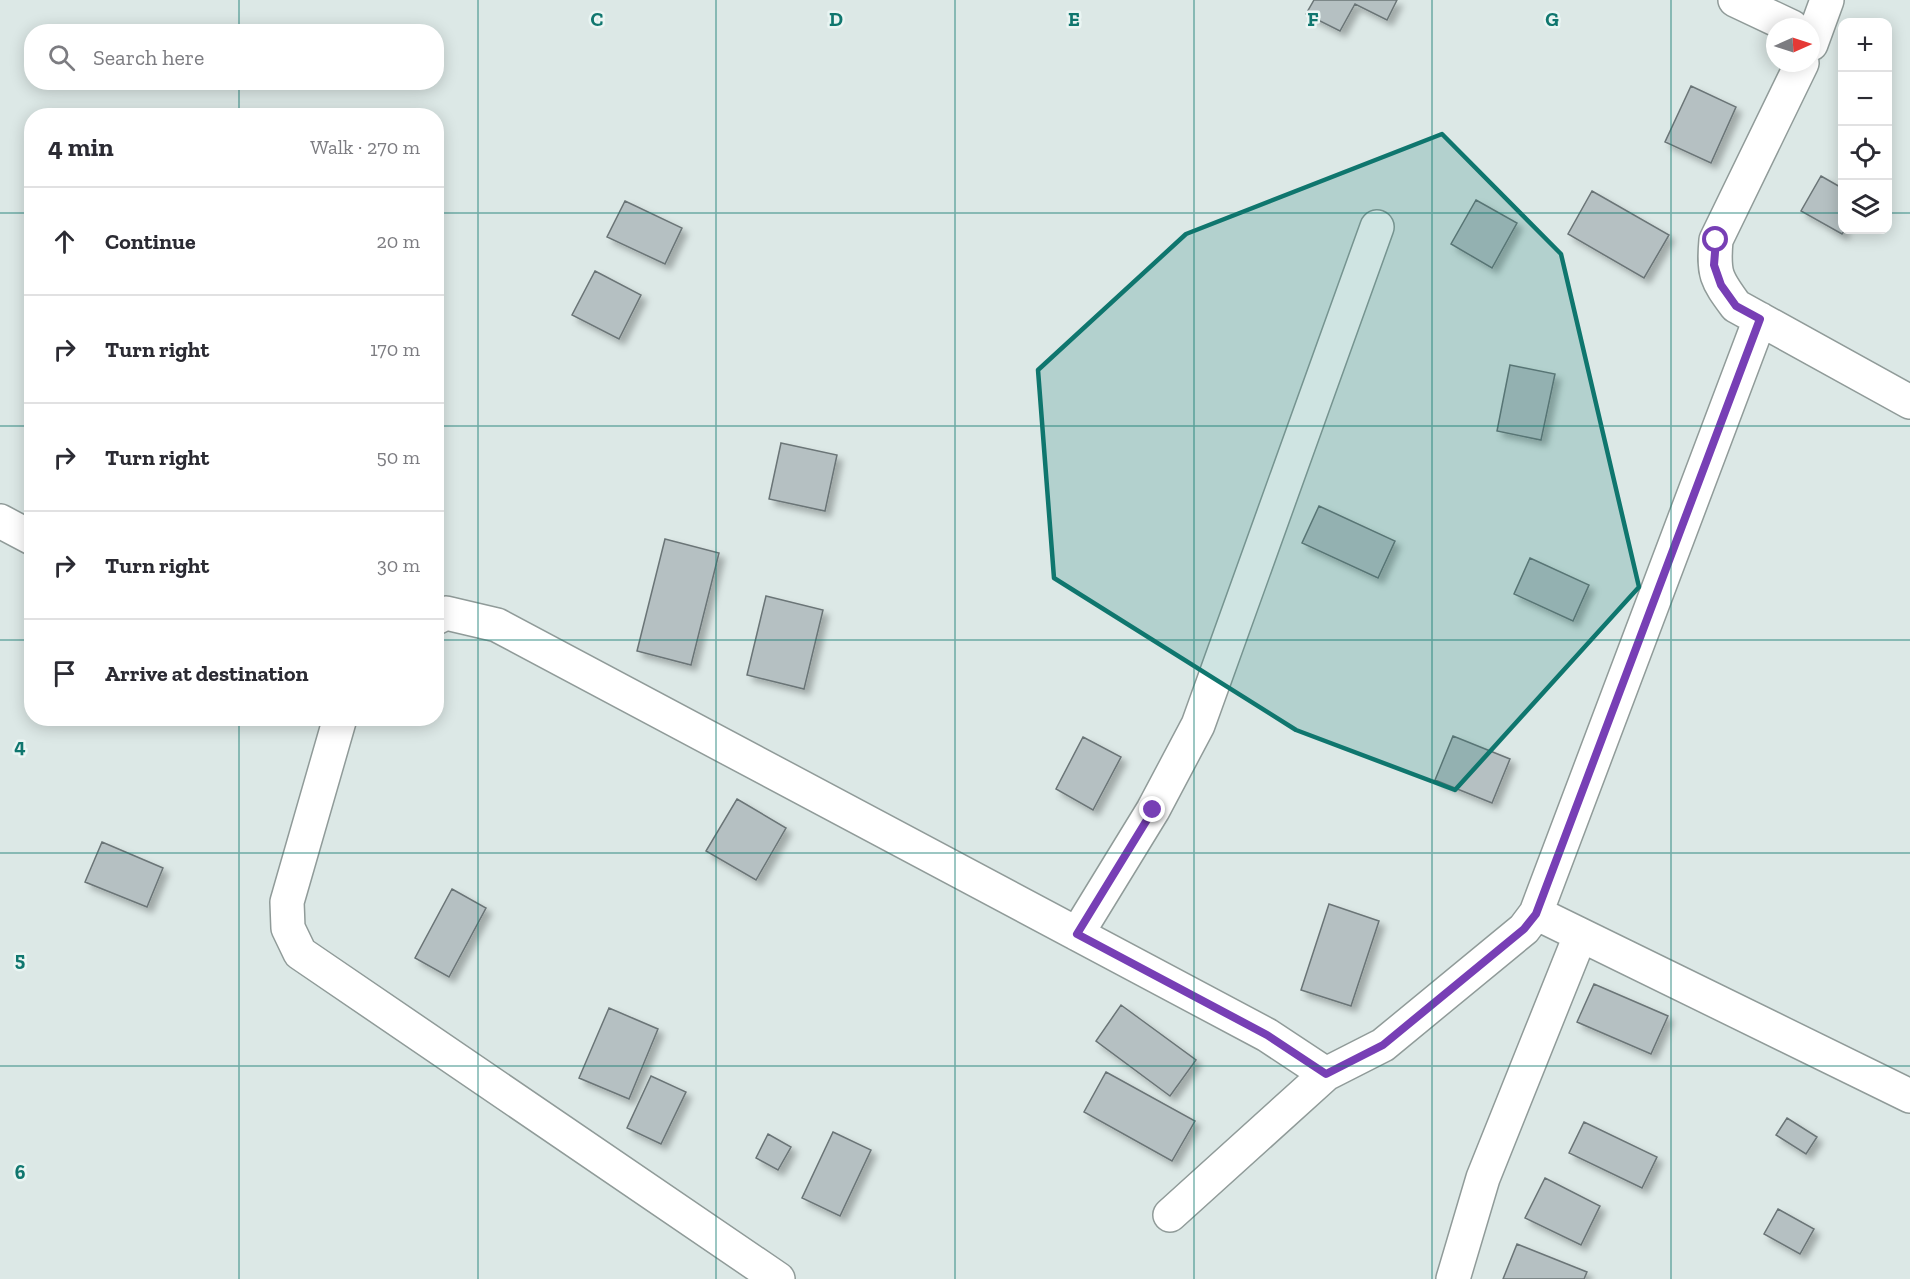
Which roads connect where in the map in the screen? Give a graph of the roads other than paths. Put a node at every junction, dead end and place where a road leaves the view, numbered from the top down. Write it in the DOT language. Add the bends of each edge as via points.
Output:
graph roads {
  1 [pos="1735,0"];
  2 [pos="1827,0"];
  3 [pos="1766,18"];
  4 [pos="1818,18"];
  5 [pos="1792,72"];
  6 [pos="1377,228"];
  7 [pos="1760,319"];
  8 [pos="1910,402"];
  9 [pos="0,522"];
  10 [pos="24,534"];
  11 [pos="444,614"];
  12 [pos="338,726"];
  13 [pos="1536,914"];
  14 [pos="1077,934"];
  15 [pos="1580,936"];
  16 [pos="1326,1074"];
  17 [pos="1910,1096"];
  18 [pos="1170,1215"];
  19 [pos="778,1279"];
  20 [pos="1453,1279"];
  1 -- 3 [label="street"];
  2 -- 4 [label="street"];
  5 -- 7 [label="street" via="1716,240 1714,265 1721,285 1736,306"];
  6 -- 14 [label="street" via="1198,725 1153,810"];
  7 -- 8 [label="street"];
  7 -- 13 [label="street"];
  9 -- 10 [label="street"];
  11 -- 14 [label="street" via="498,625"];
  12 -- 19 [label="street" via="287,902 288,928 300,953"];
  13 -- 15 [label="street"];
  13 -- 16 [label="street" via="1524,929 1383,1045"];
  14 -- 16 [label="street" via="1267,1035"];
  15 -- 17 [label="street"];
  15 -- 20 [label="street" via="1483,1178"];
  16 -- 18 [label="street"];
}
